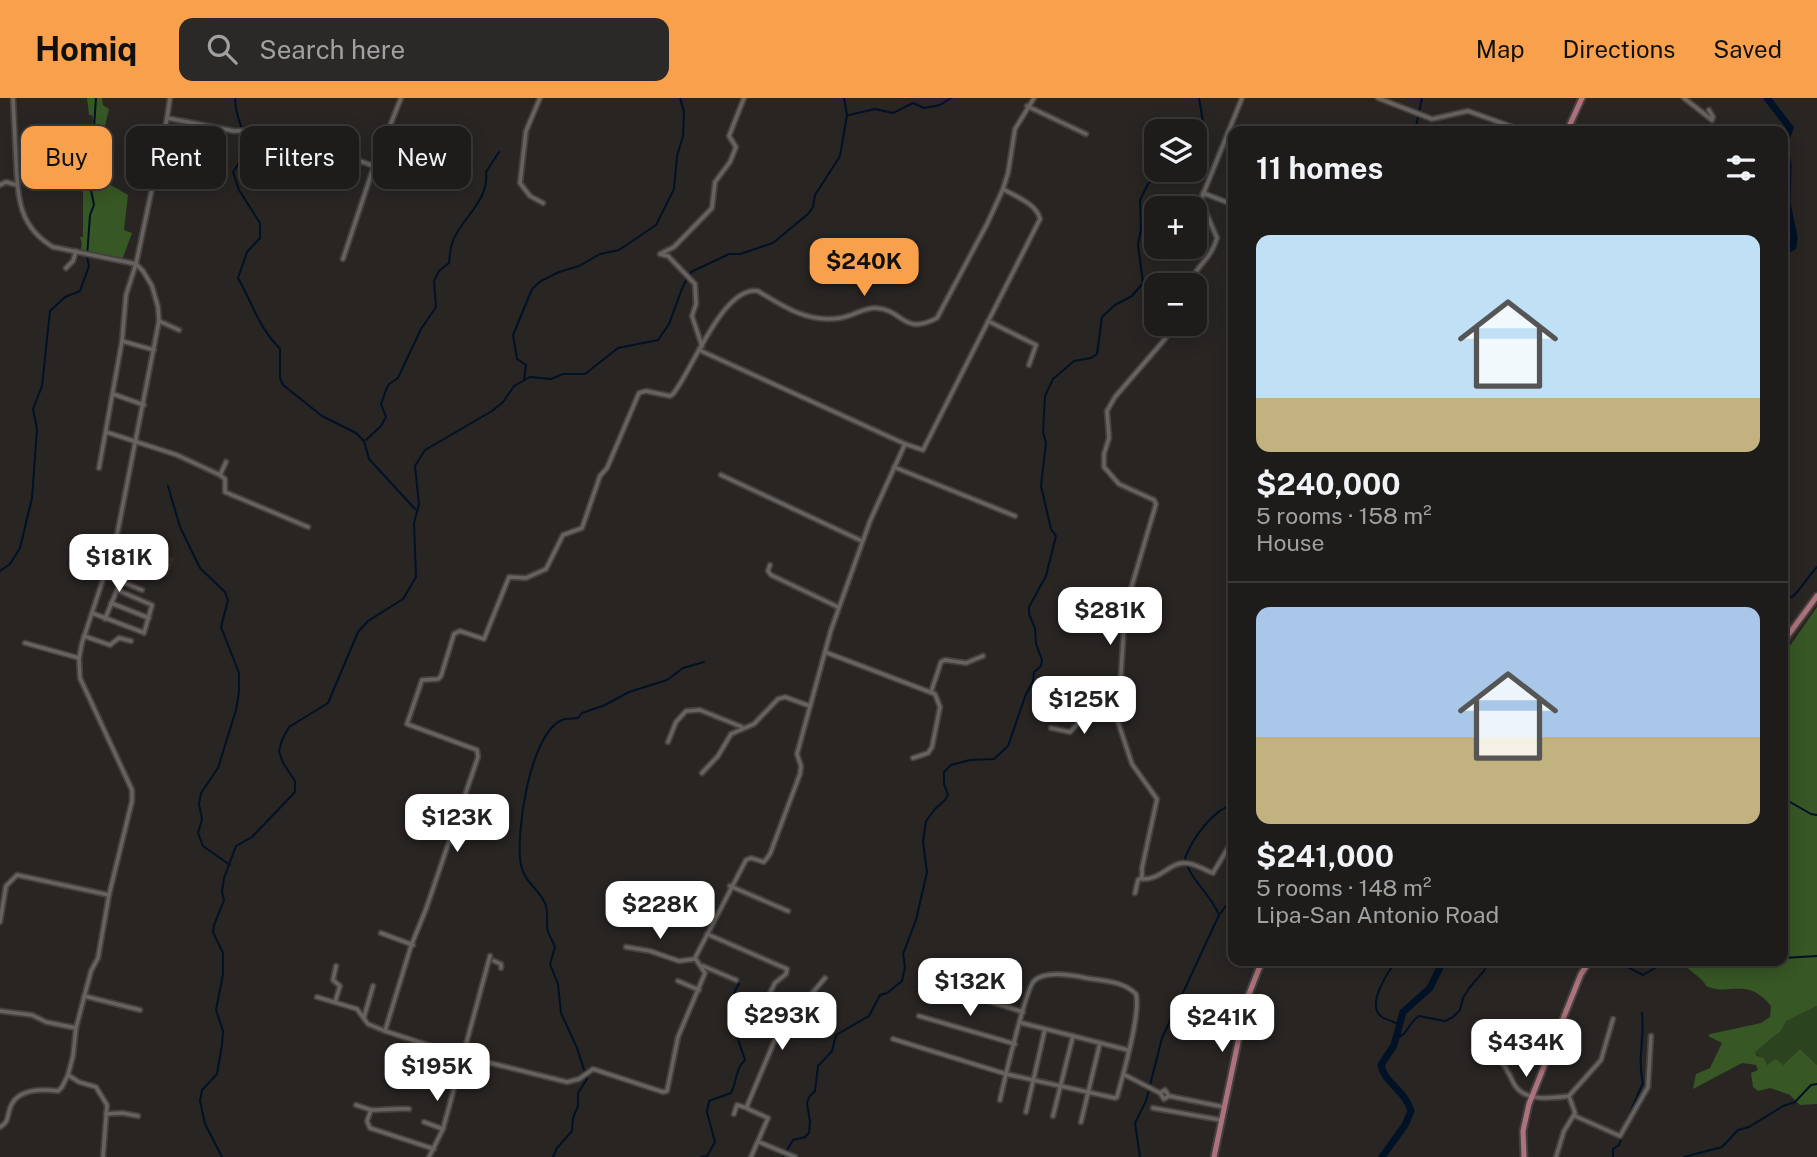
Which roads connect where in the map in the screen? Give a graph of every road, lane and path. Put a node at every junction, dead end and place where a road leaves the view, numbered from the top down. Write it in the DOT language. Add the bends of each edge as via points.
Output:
graph roads {
  1 [pos="13,98"];
  2 [pos="170,98"];
  3 [pos="401,98"];
  4 [pos="540,98"];
  5 [pos="744,98"];
  6 [pos="1034,98"];
  7 [pos="1242,98"];
  8 [pos="1378,98"];
  9 [pos="1582,98"];
  10 [pos="1684,98"];
  11 [pos="1027,106"];
  12 [pos="1709,110"];
  13 [pos="167,118"];
  14 [pos="390,126"];
  15 [pos="1231,126"];
  16 [pos="1510,126"];
  17 [pos="1569,126"];
  18 [pos="1228,132"];
  19 [pos="1086,134"];
  20 [pos="373,166"];
  21 [pos="373,169"];
  22 [pos="0,185"];
  23 [pos="17,185"];
  24 [pos="1003,189"];
  25 [pos="1203,193"];
  26 [pos="1203,196"];
  27 [pos="543,203"];
  28 [pos="1228,203"];
  29 [pos="1207,215"];
  30 [pos="76,251"];
  31 [pos="343,259"];
  32 [pos="136,264"];
  33 [pos="66,268"];
  34 [pos="1193,273"];
  35 [pos="159,321"];
  36 [pos="988,321"];
  37 [pos="179,330"];
  38 [pos="1166,336"];
  39 [pos="122,341"];
  40 [pos="701,348"];
  41 [pos="154,350"];
  42 [pos="1029,365"];
  43 [pos="113,394"];
  44 [pos="144,405"];
  45 [pos="106,432"];
  46 [pos="137,443"];
  47 [pos="905,444"];
  48 [pos="226,462"];
  49 [pos="894,467"];
  50 [pos="99,468"];
  51 [pos="220,475"];
  52 [pos="721,475"];
  53 [pos="1015,516"];
  54 [pos="308,527"];
  55 [pos="863,542"];
  56 [pos="86,554"];
  57 [pos="110,559"];
  58 [pos="770,565"];
  59 [pos="104,575"];
  60 [pos="142,590"];
  61 [pos="1817,596"];
  62 [pos="111,603"];
  63 [pos="839,608"];
  64 [pos="92,614"];
  65 [pos="149,618"];
  66 [pos="105,619"];
  67 [pos="1788,635"];
  68 [pos="84,636"];
  69 [pos="131,641"];
  70 [pos="25,643"];
  71 [pos="825,652"];
  72 [pos="983,656"];
  73 [pos="79,658"];
  74 [pos="931,692"];
  75 [pos="810,706"];
  76 [pos="1119,714"];
  77 [pos="743,727"];
  78 [pos="1051,728"];
  79 [pos="668,742"];
  80 [pos="913,758"];
  81 [pos="702,773"];
  82 [pos="1228,848"];
  83 [pos="1141,877"];
  84 [pos="730,886"];
  85 [pos="1135,893"];
  86 [pos="109,895"];
  87 [pos="788,911"];
  88 [pos="0,922"];
  89 [pos="381,933"];
  90 [pos="707,934"];
  91 [pos="412,945"];
  92 [pos="626,947"];
  93 [pos="695,959"];
  94 [pos="701,965"];
  95 [pos="336,966"];
  96 [pos="1260,966"];
  97 [pos="1587,966"];
  98 [pos="501,968"];
  99 [pos="825,978"];
  100 [pos="736,980"];
  101 [pos="678,981"];
  102 [pos="373,986"];
  103 [pos="939,986"];
  104 [pos="699,990"];
  105 [pos="84,996"];
  106 [pos="317,997"];
  107 [pos="335,1002"];
  108 [pos="790,1004"];
  109 [pos="140,1010"];
  110 [pos="0,1011"];
  111 [pos="1023,1012"];
  112 [pos="919,1016"];
  113 [pos="364,1017"];
  114 [pos="1613,1019"];
  115 [pos="1021,1023"];
  116 [pos="76,1028"];
  117 [pos="1045,1029"];
  118 [pos="385,1031"];
  119 [pos="1073,1036"];
  120 [pos="1651,1036"];
  121 [pos="892,1039"];
  122 [pos="1100,1043"];
  123 [pos="1015,1044"];
  124 [pos="1128,1050"];
  125 [pos="1496,1054"];
  126 [pos="461,1056"];
  127 [pos="68,1074"];
  128 [pos="1006,1074"];
  129 [pos="1124,1074"];
  130 [pos="1034,1080"];
  131 [pos="1061,1086"];
  132 [pos="1088,1093"];
  133 [pos="1531,1096"];
  134 [pos="1569,1096"];
  135 [pos="1000,1100"];
  136 [pos="356,1105"];
  137 [pos="1224,1107"];
  138 [pos="747,1108"];
  139 [pos="1153,1108"];
  140 [pos="409,1109"];
  141 [pos="371,1110"];
  142 [pos="1026,1112"];
  143 [pos="106,1114"];
  144 [pos="734,1114"];
  145 [pos="138,1116"];
  146 [pos="1054,1116"];
  147 [pos="1574,1116"];
  148 [pos="1221,1120"];
  149 [pos="424,1122"];
  150 [pos="1080,1122"];
  151 [pos="1,1127"];
  152 [pos="443,1129"];
  153 [pos="759,1142"];
  154 [pos="434,1149"];
  155 [pos="104,1157"];
  156 [pos="429,1157"];
  157 [pos="751,1157"];
  158 [pos="795,1157"];
  159 [pos="1214,1157"];
  160 [pos="1524,1157"];
  161 [pos="1556,1157"];
  1 -- 23 [label="street"];
  2 -- 13 [label="street"];
  3 -- 14 [label="street"];
  4 -- 27 [label="street" via="526,131 520,183"];
  5 -- 40 [label="street" via="729,136 735,150 715,182 712,208 674,247 660,254 668,256 695,284 692,316"];
  6 -- 11 [label="street"];
  7 -- 15 [label="street"];
  8 -- 16 [label="street" via="1432,119 1468,111"];
  9 -- 17 [label="main road"];
  10 -- 12 [label="street" via="1712,120"];
  11 -- 19 [label="street"];
  11 -- 24 [label="street" via="1015,129"];
  13 -- 20 [label="street" via="234,131 271,130"];
  13 -- 32 [label="street"];
  18 -- 25 [label="street"];
  21 -- 31 [label="street"];
  22 -- 23 [label="street"];
  23 -- 30 [label="street" via="22,212 35,234 53,247"];
  24 -- 36 [label="street" via="1035,209 1040,219"];
  24 -- 40 [label="street" via="940,314 931,322 913,325 872,307 838,319 800,316 754,289 736,299"];
  25 -- 26 [label="street"];
  25 -- 28 [label="street"];
  29 -- 34 [label="street" via="1217,238 1208,260"];
  30 -- 32 [label="street"];
  30 -- 33 [label="street"];
  32 -- 35 [label="street" via="152,286"];
  32 -- 39 [label="street" via="126,295"];
  35 -- 37 [label="street"];
  35 -- 41 [label="street"];
  36 -- 42 [label="street" via="1035,345"];
  36 -- 47 [label="street" via="926,447 920,451"];
  38 -- 76 [label="street" via="1108,411 1104,467 1119,484 1156,504 1125,609"];
  39 -- 41 [label="street"];
  39 -- 43 [label="street"];
  40 -- 47 [label="street"];
  40 -- 91 [label="street" via="673,394 639,393 600,476 582,528 563,535 546,569 526,578 509,577 486,637 481,640 456,632 440,678 425,678 420,683 407,724 458,741 478,754"];
  41 -- 44 [label="street"];
  43 -- 44 [label="street"];
  43 -- 45 [label="street"];
  44 -- 46 [label="street"];
  45 -- 46 [label="street"];
  45 -- 50 [label="street"];
  46 -- 51 [label="street"];
  46 -- 57 [label="street"];
  47 -- 49 [label="street"];
  48 -- 51 [label="street"];
  49 -- 53 [label="street"];
  49 -- 55 [label="street"];
  51 -- 54 [label="street" via="225,479 225,492"];
  52 -- 55 [label="street"];
  55 -- 63 [label="street"];
  56 -- 57 [label="street"];
  57 -- 59 [label="street"];
  58 -- 63 [label="street" via="771,575"];
  59 -- 60 [label="street"];
  59 -- 64 [label="street"];
  61 -- 67 [label="main road"];
  62 -- 65 [label="street"];
  62 -- 65 [label="street" via="119,590 150,603"];
  62 -- 66 [label="street"];
  63 -- 71 [label="street"];
  64 -- 66 [label="street"];
  64 -- 68 [label="street"];
  65 -- 66 [label="street" via="144,633"];
  68 -- 69 [label="street" via="110,645 116,639"];
  68 -- 73 [label="street"];
  70 -- 73 [label="street"];
  71 -- 74 [label="street"];
  71 -- 75 [label="street"];
  72 -- 74 [label="street" via="966,663 941,662"];
  73 -- 86 [label="street" via="80,678 132,790"];
  74 -- 80 [label="street" via="940,707 932,747"];
  75 -- 77 [label="street" via="782,697 758,721"];
  75 -- 84 [label="street" via="797,754 800,774 770,854 764,862 748,858"];
  76 -- 78 [label="street" via="1087,706 1083,719 1070,732"];
  76 -- 83 [label="street" via="1132,764 1157,799"];
  77 -- 79 [label="street" via="701,710 686,711"];
  77 -- 81 [label="street" via="728,737"];
  82 -- 83 [label="street" via="1213,873 1183,863 1158,877"];
  83 -- 85 [label="street"];
  84 -- 87 [label="street"];
  84 -- 90 [label="street"];
  86 -- 88 [label="street" via="17,875 6,886"];
  86 -- 105 [label="street" via="98,958"];
  89 -- 91 [label="street"];
  90 -- 93 [label="street"];
  90 -- 108 [label="street" via="787,969 770,993"];
  91 -- 118 [label="street"];
  92 -- 93 [label="street" via="679,961"];
  93 -- 94 [label="street"];
  94 -- 100 [label="street"];
  94 -- 104 [label="street" via="705,973"];
  95 -- 107 [label="street" via="333,980 340,986"];
  96 -- 137 [label="main road" via="1247,999"];
  97 -- 133 [label="main road"];
  98 -- 126 [label="street" via="492,959"];
  99 -- 108 [label="street" via="800,1007"];
  101 -- 104 [label="street"];
  102 -- 113 [label="street"];
  103 -- 111 [label="street"];
  104 -- 126 [label="street" via="678,1037 667,1091 593,1069 567,1082"];
  105 -- 109 [label="street"];
  105 -- 116 [label="street"];
  106 -- 107 [label="street"];
  107 -- 113 [label="street" via="357,1009"];
  108 -- 138 [label="street"];
  110 -- 116 [label="street"];
  111 -- 115 [label="street"];
  111 -- 124 [label="street" via="1027,990 1041,975 1074,975 1125,985 1138,1001"];
  112 -- 123 [label="street"];
  113 -- 118 [label="street" via="368,1024"];
  114 -- 134 [label="street" via="1601,1060"];
  115 -- 117 [label="street"];
  115 -- 123 [label="street"];
  116 -- 127 [label="street"];
  117 -- 119 [label="street"];
  117 -- 130 [label="street"];
  118 -- 126 [label="street"];
  119 -- 122 [label="street"];
  119 -- 131 [label="street"];
  120 -- 147 [label="street" via="1648,1087 1621,1134"];
  121 -- 128 [label="street"];
  122 -- 124 [label="street"];
  122 -- 132 [label="street"];
  123 -- 128 [label="street"];
  124 -- 129 [label="street"];
  125 -- 133 [label="street" via="1515,1086"];
  126 -- 152 [label="street"];
  127 -- 143 [label="street" via="96,1087 107,1105"];
  127 -- 151 [label="street" via="58,1091 42,1089 21,1095 11,1104 7,1122"];
  128 -- 130 [label="street"];
  128 -- 135 [label="street"];
  129 -- 132 [label="street" via="1116,1098"];
  129 -- 137 [label="street" via="1160,1093 1165,1090 1169,1096"];
  130 -- 131 [label="street"];
  130 -- 142 [label="street"];
  131 -- 132 [label="street"];
  131 -- 146 [label="street"];
  132 -- 150 [label="street"];
  133 -- 134 [label="street"];
  133 -- 160 [label="main road" via="1523,1131"];
  134 -- 147 [label="street"];
  136 -- 141 [label="street"];
  137 -- 148 [label="main road"];
  138 -- 144 [label="street" via="737,1105"];
  138 -- 153 [label="street" via="768,1117"];
  139 -- 148 [label="street"];
  140 -- 141 [label="street"];
  141 -- 154 [label="street" via="370,1128"];
  143 -- 145 [label="street"];
  143 -- 155 [label="street"];
  147 -- 161 [label="street" via="1564,1130"];
  148 -- 159 [label="main road"];
  149 -- 152 [label="street"];
  152 -- 154 [label="street"];
  153 -- 157 [label="street"];
  153 -- 158 [label="street"];
  154 -- 156 [label="street"];
}
